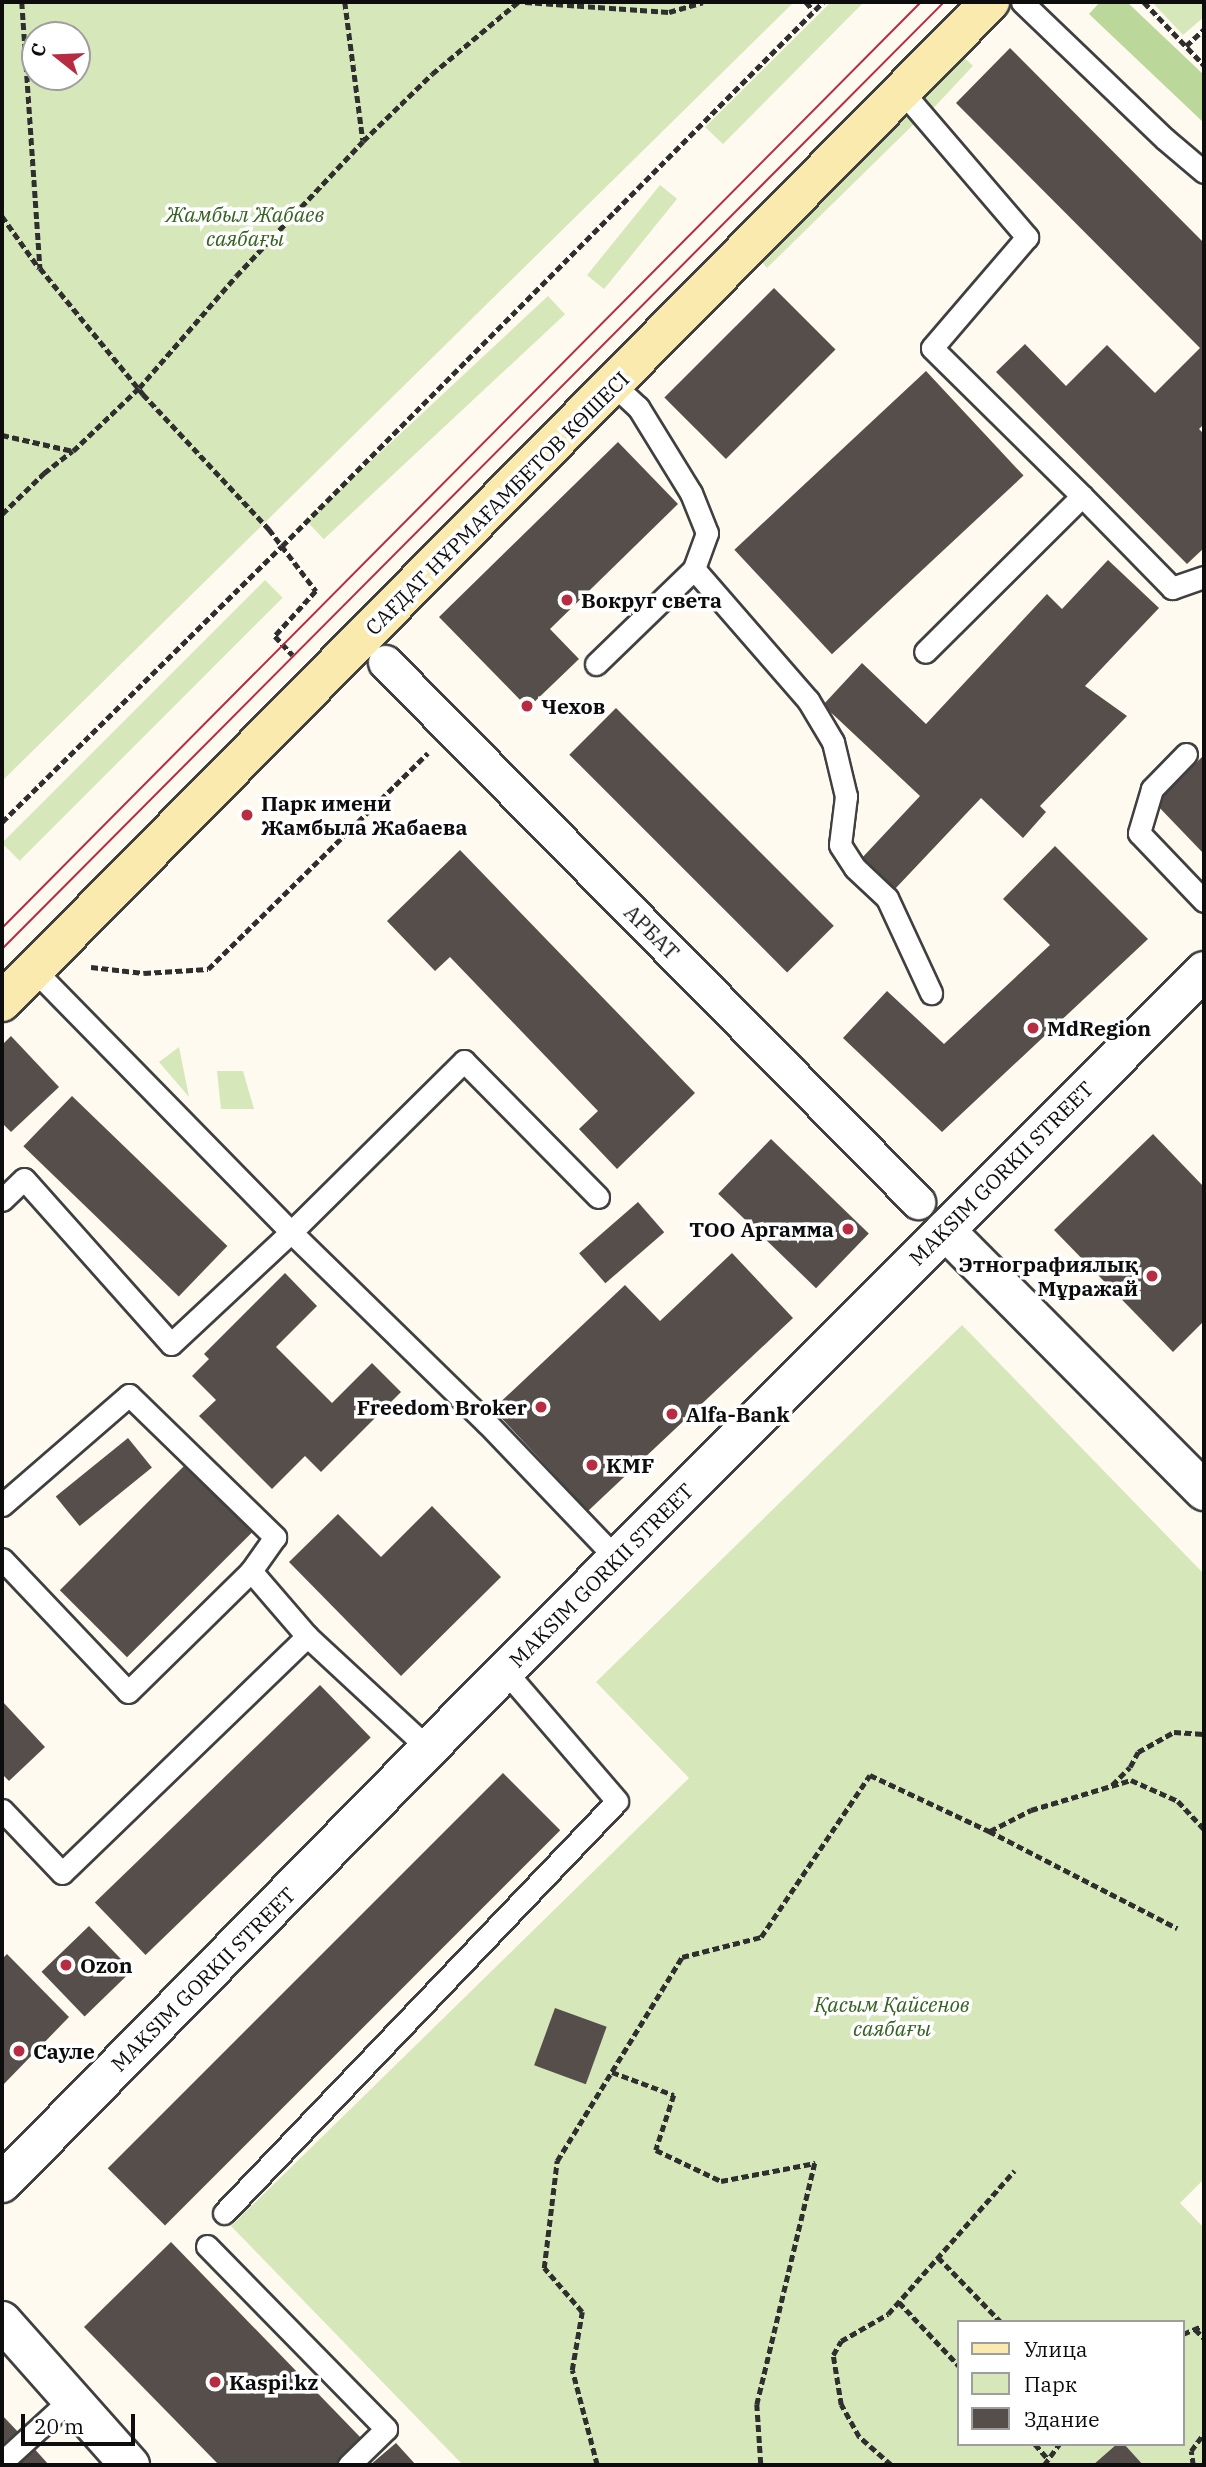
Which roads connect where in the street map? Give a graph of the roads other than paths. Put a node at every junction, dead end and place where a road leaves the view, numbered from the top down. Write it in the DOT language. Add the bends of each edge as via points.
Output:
graph roads {
  1 [pos="990,2"];
  2 [pos="1022,2"];
  3 [pos="901,90"];
  4 [pos="1204,172"];
  5 [pos="614,385"];
  6 [pos="1082,496"];
  7 [pos="694,569"];
  8 [pos="1204,577"];
  9 [pos="925,652"];
  10 [pos="385,662"];
  11 [pos="596,664"];
  12 [pos="1186,754"];
  13 [pos="1204,901"];
  14 [pos="34,970"];
  15 [pos="1204,971"];
  16 [pos="931,993"];
  17 [pos="2,1002"];
  18 [pos="598,1197"];
  19 [pos="2,1200"];
  20 [pos="918,1202"];
  21 [pos="944,1230"];
  22 [pos="291,1232"];
  23 [pos="1204,1491"];
  24 [pos="2,1506"];
  25 [pos="2,1559"];
  26 [pos="617,1559"];
  27 [pos="251,1571"];
  28 [pos="307,1636"];
  29 [pos="505,1671"];
  30 [pos="429,1749"];
  31 [pos="2,1810"];
  32 [pos="2,2183"];
  33 [pos="224,2213"];
  34 [pos="207,2246"];
  35 [pos="2,2321"];
  36 [pos="71,2399"];
  37 [pos="2,2462"];
  38 [pos="130,2465"];
  39 [pos="349,2465"];
  1 -- 3 [label="main road, САҒДАТ НҰРМАҒАМБЕТОВ КӨШЕСІ"];
  2 -- 4 [label="lane"];
  3 -- 5 [label="main road, САҒДАТ НҰРМАҒАМБЕТОВ КӨШЕСІ"];
  3 -- 6 [label="lane" via="1027,237 932,348"];
  5 -- 7 [label="lane" via="638,407 691,493 707,533"];
  5 -- 14 [label="main road, САҒДАТ НҰРМАҒАМБЕТОВ КӨШЕСІ"];
  6 -- 8 [label="lane" via="1172,588"];
  6 -- 9 [label="lane"];
  7 -- 11 [label="lane"];
  7 -- 16 [label="lane" via="808,700 833,742 846,796 840,845 855,868 887,898"];
  10 -- 20 [label="street, АРБАТ"];
  12 -- 13 [label="lane" via="1152,789 1139,833"];
  14 -- 17 [label="main road, САҒДАТ НҰРМАҒАМБЕТОВ КӨШЕСІ"];
  14 -- 22 [label="lane"];
  15 -- 21 [label="street, MAKSIM GORKII STREET"];
  18 -- 22 [label="lane" via="464,1061"];
  19 -- 22 [label="lane" via="24,1179 171,1344"];
  21 -- 23 [label="street"];
  21 -- 26 [label="street, MAKSIM GORKII STREET"];
  22 -- 26 [label="lane" via="487,1423"];
  24 -- 27 [label="lane" via="129,1395 275,1537"];
  25 -- 27 [label="lane" via="128,1692"];
  26 -- 29 [label="street, MAKSIM GORKII STREET"];
  27 -- 28 [label="lane"];
  28 -- 30 [label="lane"];
  28 -- 31 [label="lane" via="62,1873"];
  29 -- 30 [label="street, MAKSIM GORKII STREET"];
  29 -- 33 [label="lane" via="617,1801"];
  30 -- 32 [label="street, MAKSIM GORKII STREET"];
  34 -- 39 [label="lane" via="386,2429"];
  35 -- 36 [label="street"];
  36 -- 37 [label="lane"];
  36 -- 38 [label="street"];
}
